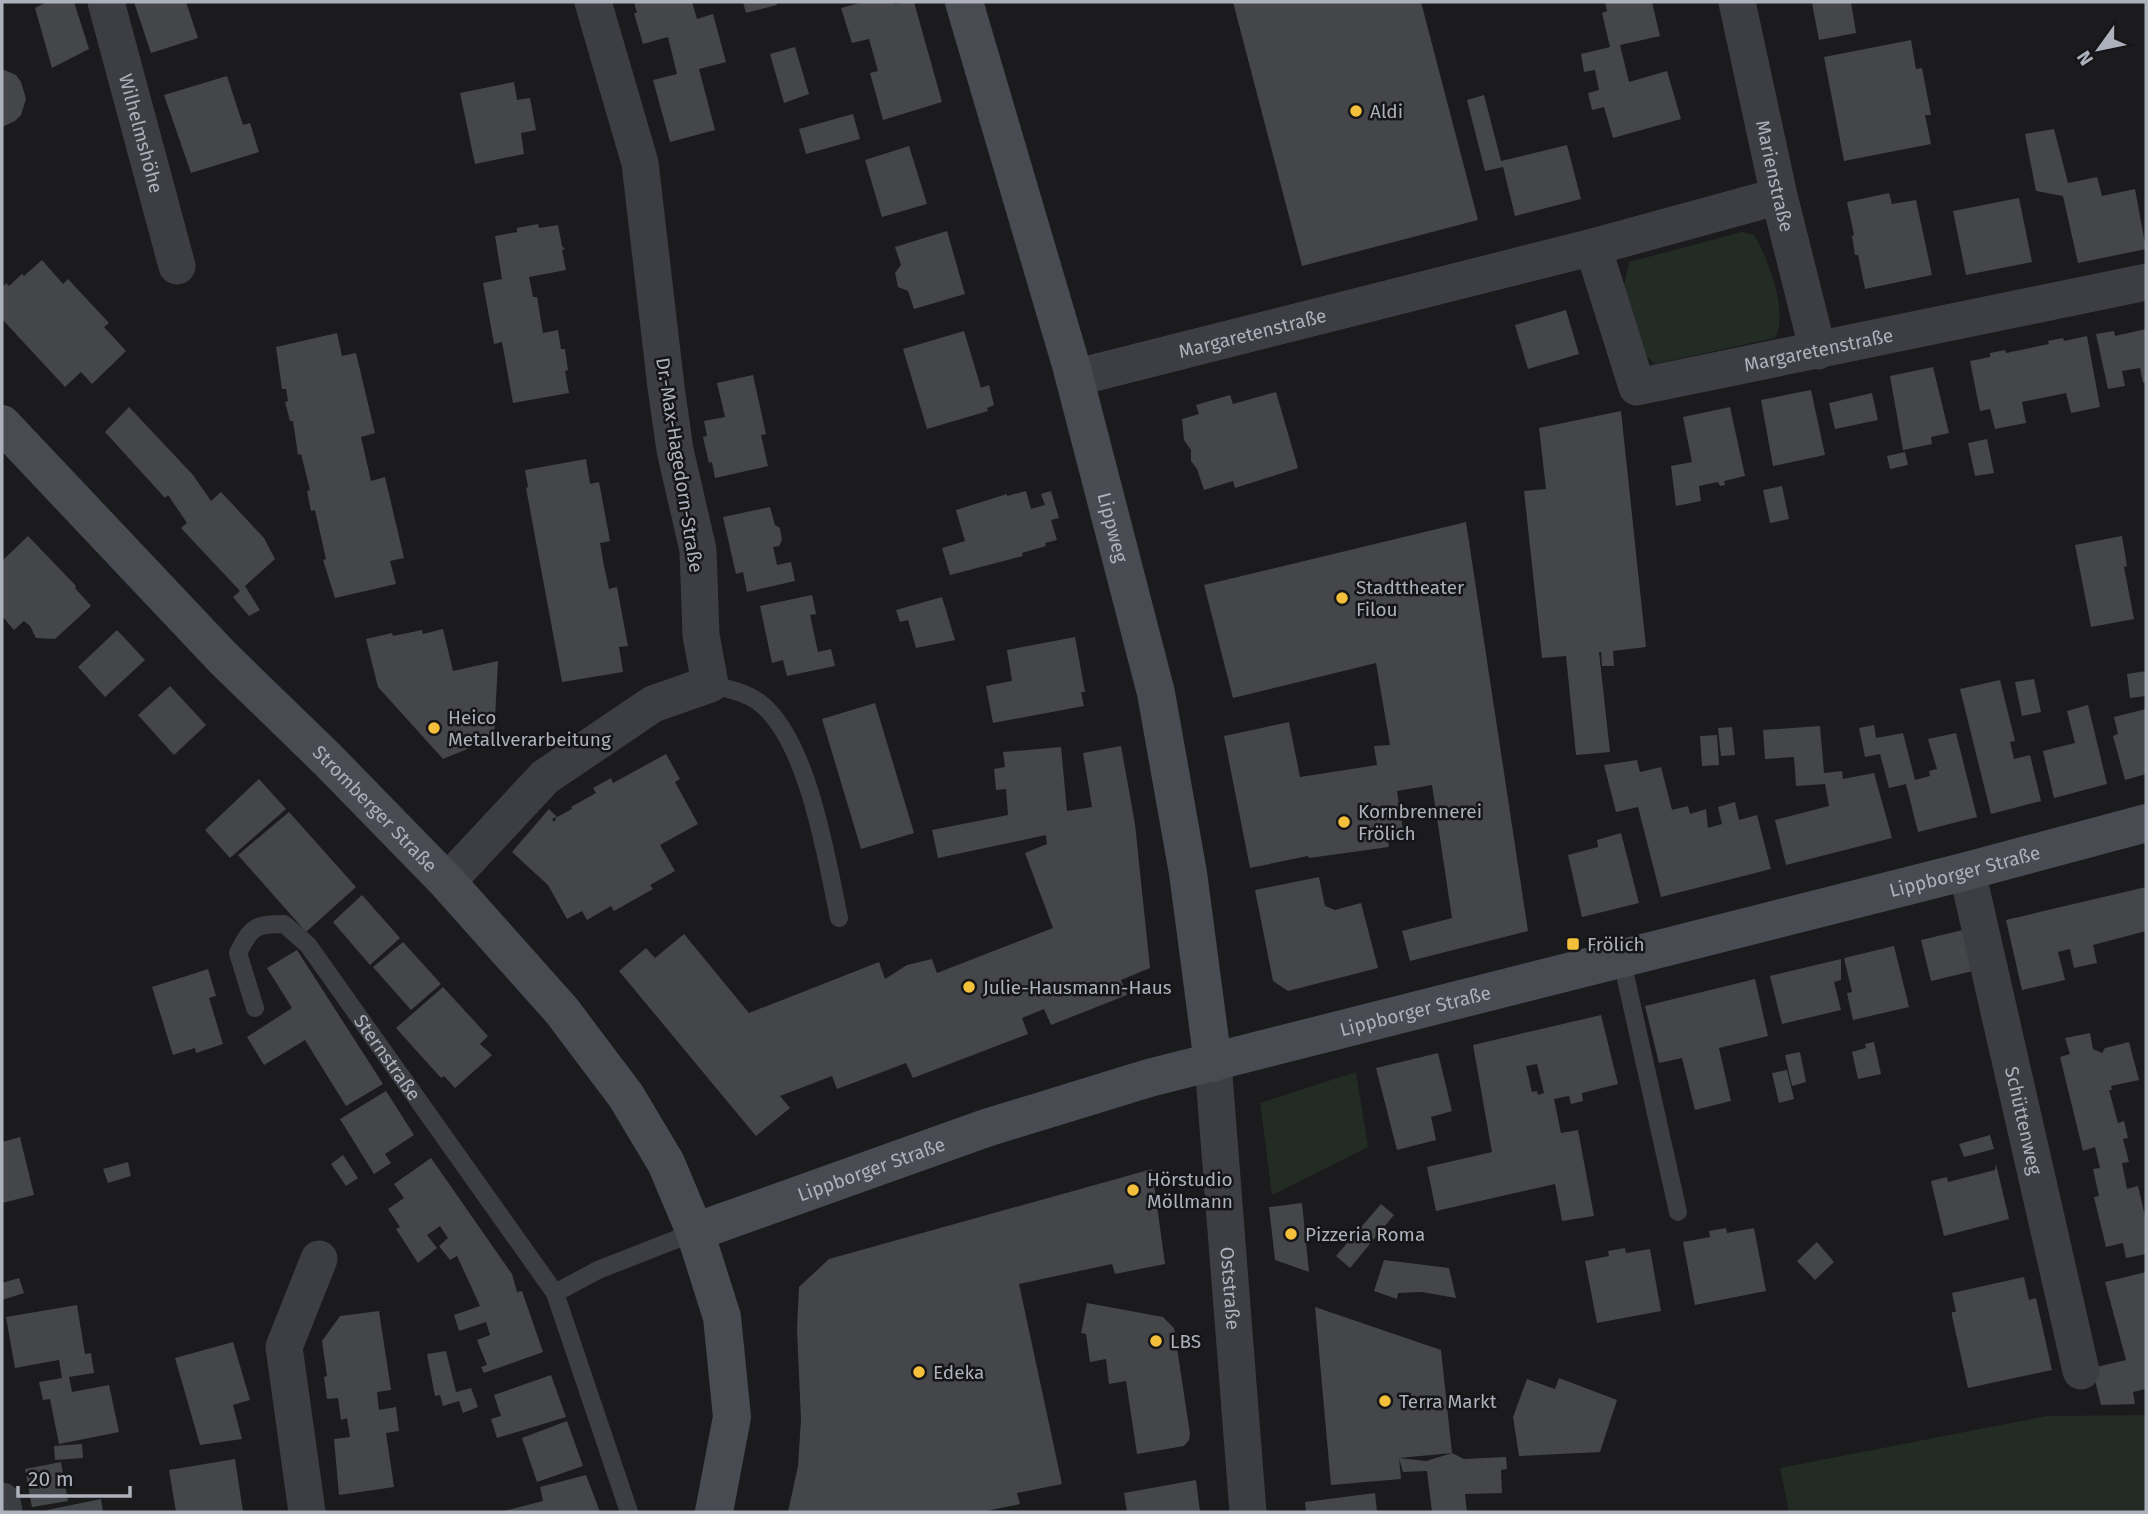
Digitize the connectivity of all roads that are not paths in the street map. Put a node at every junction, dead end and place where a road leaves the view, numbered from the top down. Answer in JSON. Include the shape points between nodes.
{"nodes":[{"id":1,"x":106,"y":2,"type":"edge"},
{"id":2,"x":593,"y":2,"type":"edge"},
{"id":3,"x":964,"y":2,"type":"edge"},
{"id":4,"x":1737,"y":2,"type":"edge"},
{"id":5,"x":1779,"y":196,"type":"junction"},
{"id":6,"x":1593,"y":247,"type":"junction"},
{"id":7,"x":177,"y":266,"type":"dead end"},
{"id":8,"x":2146,"y":282,"type":"edge"},
{"id":9,"x":1818,"y":351,"type":"junction"},
{"id":10,"x":1074,"y":378,"type":"junction"},
{"id":11,"x":2,"y":424,"type":"edge"},
{"id":12,"x":710,"y":684,"type":"junction"},
{"id":13,"x":2146,"y":823,"type":"edge"},
{"id":14,"x":1967,"y":871,"type":"junction"},
{"id":15,"x":447,"y":882,"type":"junction"},
{"id":16,"x":839,"y":918,"type":"dead end"},
{"id":17,"x":1621,"y":957,"type":"junction"},
{"id":18,"x":255,"y":1008,"type":"dead end"},
{"id":19,"x":1213,"y":1063,"type":"junction"},
{"id":20,"x":1678,"y":1212,"type":"dead end"},
{"id":21,"x":695,"y":1232,"type":"junction"},
{"id":22,"x":319,"y":1259,"type":"dead end"},
{"id":23,"x":555,"y":1293,"type":"junction"},
{"id":24,"x":2081,"y":1371,"type":"dead end"},
{"id":25,"x":2,"y":1501,"type":"edge"},
{"id":26,"x":4,"y":1512,"type":"edge"},
{"id":27,"x":307,"y":1512,"type":"edge"},
{"id":28,"x":629,"y":1512,"type":"edge"},
{"id":29,"x":714,"y":1512,"type":"edge"},
{"id":30,"x":1248,"y":1512,"type":"edge"}],
"edges":[{"from":1,"to":7,"type":"street","name":"Wilhelmshöhe"},
{"from":2,"to":12,"type":"street","name":"Dr.-Max-Hagedorn-Straße","via":[[640,163],[670,412],[698,550],[701,635]]},
{"from":3,"to":10,"type":"main road","name":"Lippweg"},
{"from":4,"to":5,"type":"street","name":"Marienstraße"},
{"from":5,"to":6,"type":"street","name":"Margaretenstraße"},
{"from":5,"to":9,"type":"street","name":"Marienstraße"},
{"from":6,"to":9,"type":"street","name":"Margaretenstraße","via":[[1637,387]]},
{"from":6,"to":10,"type":"street","name":"Margaretenstraße"},
{"from":8,"to":9,"type":"street","name":"Margaretenstraße"},
{"from":10,"to":19,"type":"main road","name":"Lippweg","via":[[1156,693],[1188,873]]},
{"from":11,"to":15,"type":"main road","name":"Stromberger Straße","via":[[223,659]]},
{"from":12,"to":15,"type":"street","via":[[653,704],[545,777]]},
{"from":12,"to":16,"type":"lane","via":[[760,703],[784,729],[822,832]]},
{"from":13,"to":14,"type":"main road","name":"Lippborger Straße"},
{"from":14,"to":17,"type":"main road","name":"Lippborger Straße"},
{"from":14,"to":24,"type":"street","name":"Schüttenweg"},
{"from":15,"to":21,"type":"main road","name":"Stromberger Straße","via":[[562,1010],[626,1096],[666,1163]]},
{"from":17,"to":19,"type":"main road","name":"Lippborger Straße"},
{"from":17,"to":20,"type":"lane"},
{"from":18,"to":23,"type":"lane","name":"Sternstraße","via":[[238,953],[248,932],[263,924],[284,924],[308,945]]},
{"from":19,"to":21,"type":"main road","name":"Lippborger Straße","via":[[986,1128]]},
{"from":19,"to":30,"type":"street","name":"Oststraße"},
{"from":21,"to":23,"type":"lane","via":[[597,1270]]},
{"from":21,"to":29,"type":"main road","via":[[722,1317],[732,1417]]},
{"from":22,"to":27,"type":"street","via":[[284,1347]]},
{"from":23,"to":28,"type":"lane","name":"Sternstraße"},
{"from":25,"to":26,"type":"street"}]}
